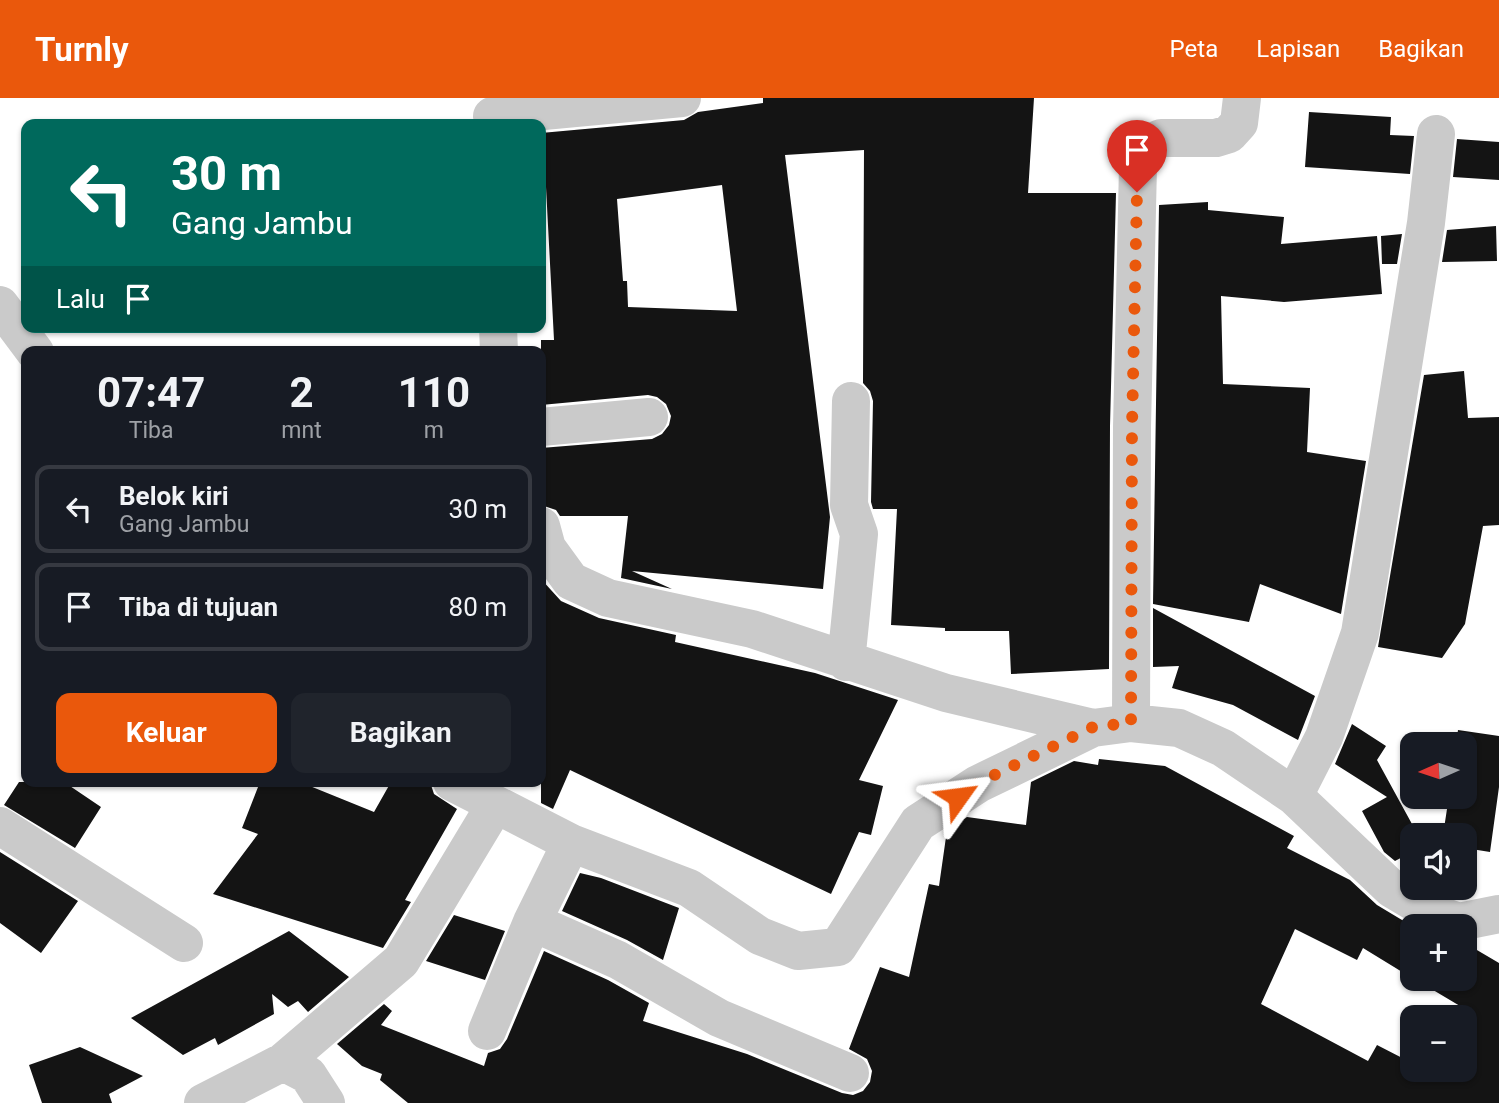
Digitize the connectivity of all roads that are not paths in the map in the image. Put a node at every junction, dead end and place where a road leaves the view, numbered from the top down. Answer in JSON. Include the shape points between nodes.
{"nodes":[{"id":1,"x":682,"y":98,"type":"edge"},
{"id":2,"x":1241,"y":98,"type":"edge"},
{"id":3,"x":492,"y":113,"type":"edge"},
{"id":4,"x":1436,"y":134,"type":"dead end"},
{"id":5,"x":0,"y":305,"type":"edge"},
{"id":6,"x":31,"y":346,"type":"edge"},
{"id":7,"x":851,"y":401,"type":"dead end"},
{"id":8,"x":649,"y":417,"type":"dead end"},
{"id":9,"x":546,"y":427,"type":"edge"},
{"id":10,"x":546,"y":544,"type":"edge"},
{"id":11,"x":846,"y":662,"type":"junction"},
{"id":12,"x":1131,"y":723,"type":"junction"},
{"id":13,"x":1093,"y":727,"type":"junction"},
{"id":14,"x":461,"y":787,"type":"edge"},
{"id":15,"x":1294,"y":796,"type":"junction"},
{"id":16,"x":495,"y":805,"type":"junction"},
{"id":17,"x":0,"y":826,"type":"edge"},
{"id":18,"x":572,"y":843,"type":"junction"},
{"id":19,"x":1499,"y":914,"type":"edge"},
{"id":20,"x":532,"y":922,"type":"junction"},
{"id":21,"x":184,"y":943,"type":"dead end"},
{"id":22,"x":487,"y":1031,"type":"dead end"},
{"id":23,"x":283,"y":1062,"type":"junction"},
{"id":24,"x":850,"y":1073,"type":"dead end"},
{"id":25,"x":203,"y":1103,"type":"edge"},
{"id":26,"x":327,"y":1103,"type":"edge"}],
"edges":[{"from":1,"to":3,"type":"street"},
{"from":2,"to":12,"type":"street","via":[[1239,123],[1229,134],[1161,138],[1144,146],[1138,166]]},
{"from":4,"to":15,"type":"street","via":[[1426,223],[1360,633],[1324,737]]},
{"from":5,"to":6,"type":"street"},
{"from":7,"to":11,"type":"street","via":[[849,505],[859,534]]},
{"from":8,"to":9,"type":"street"},
{"from":10,"to":11,"type":"street","via":[[571,581],[608,598],[752,629]]},
{"from":11,"to":13,"type":"street","via":[[946,693]]},
{"from":12,"to":13,"type":"street"},
{"from":12,"to":15,"type":"street","via":[[1179,728],[1223,748]]},
{"from":13,"to":18,"type":"street","via":[[978,783],[918,823],[838,947],[798,951],[760,936],[688,888]]},
{"from":14,"to":16,"type":"street"},
{"from":15,"to":19,"type":"street","via":[[1392,889],[1429,911],[1459,922]]},
{"from":16,"to":18,"type":"street"},
{"from":16,"to":23,"type":"street","via":[[401,961]]},
{"from":17,"to":21,"type":"street"},
{"from":18,"to":20,"type":"street"},
{"from":20,"to":22,"type":"street"},
{"from":20,"to":24,"type":"street","via":[[618,960],[719,1018]]},
{"from":23,"to":25,"type":"street"},
{"from":23,"to":26,"type":"street","via":[[308,1074]]}]}
